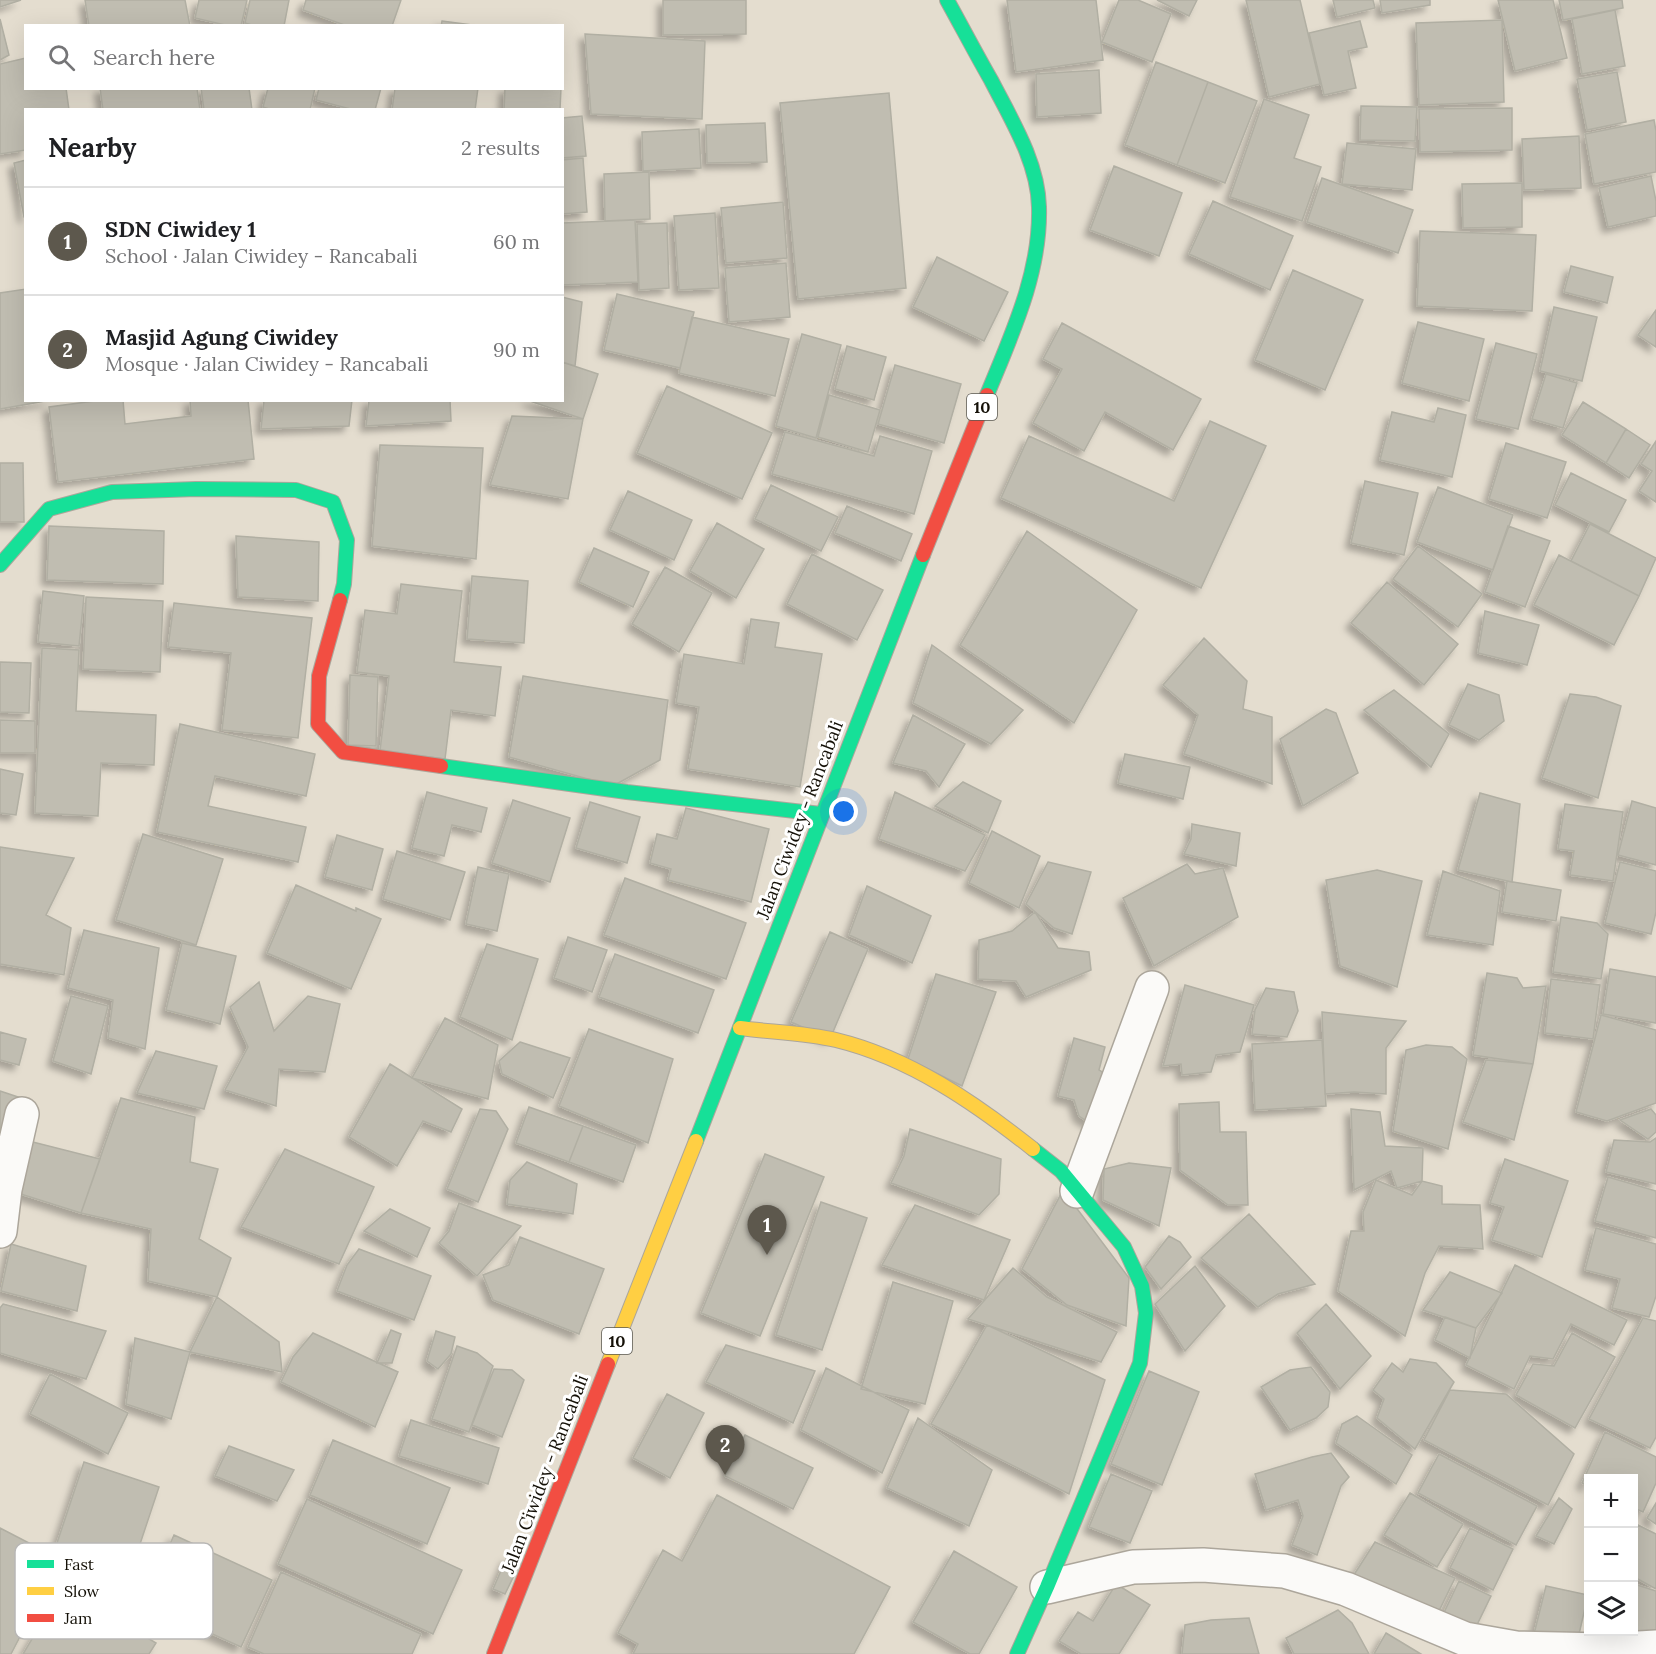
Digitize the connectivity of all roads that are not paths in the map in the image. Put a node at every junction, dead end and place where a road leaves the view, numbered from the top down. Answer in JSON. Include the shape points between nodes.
{"nodes":[{"id":1,"x":947,"y":0,"type":"edge"},
{"id":2,"x":0,"y":565,"type":"edge"},
{"id":3,"x":821,"y":814,"type":"junction"},
{"id":4,"x":1152,"y":988,"type":"dead end"},
{"id":5,"x":740,"y":1028,"type":"junction"},
{"id":6,"x":22,"y":1114,"type":"dead end"},
{"id":7,"x":1077,"y":1191,"type":"junction"},
{"id":8,"x":0,"y":1231,"type":"edge"},
{"id":9,"x":1047,"y":1587,"type":"junction"},
{"id":10,"x":1656,"y":1647,"type":"edge"},
{"id":11,"x":494,"y":1654,"type":"edge"},
{"id":12,"x":1017,"y":1654,"type":"edge"}],
"edges":[{"from":1,"to":3,"type":"main road","name":"Jalan Ciwidey - Rancabali","number":"10","via":[[1018,131],[1040,207],[1036,248],[1022,308]]},
{"from":2,"to":3,"type":"main road","via":[[49,509],[112,492],[296,490],[333,502],[347,540],[344,585],[319,676],[318,724],[343,752],[627,792]]},
{"from":3,"to":5,"type":"main road","name":"Jalan Ciwidey - Rancabali","number":"10"},
{"from":4,"to":7,"type":"street"},
{"from":5,"to":7,"type":"main road","via":[[836,1040],[918,1071],[990,1115],[1061,1171]]},
{"from":5,"to":11,"type":"main road","name":"Jalan Ciwidey - Rancabali","number":"10"},
{"from":6,"to":8,"type":"street"},
{"from":7,"to":9,"type":"main road","via":[[1124,1247],[1142,1286],[1146,1313],[1140,1363]]},
{"from":9,"to":10,"type":"street","via":[[1133,1567],[1203,1565],[1284,1571],[1346,1589],[1465,1639],[1516,1648]]},
{"from":9,"to":12,"type":"main road"}]}
